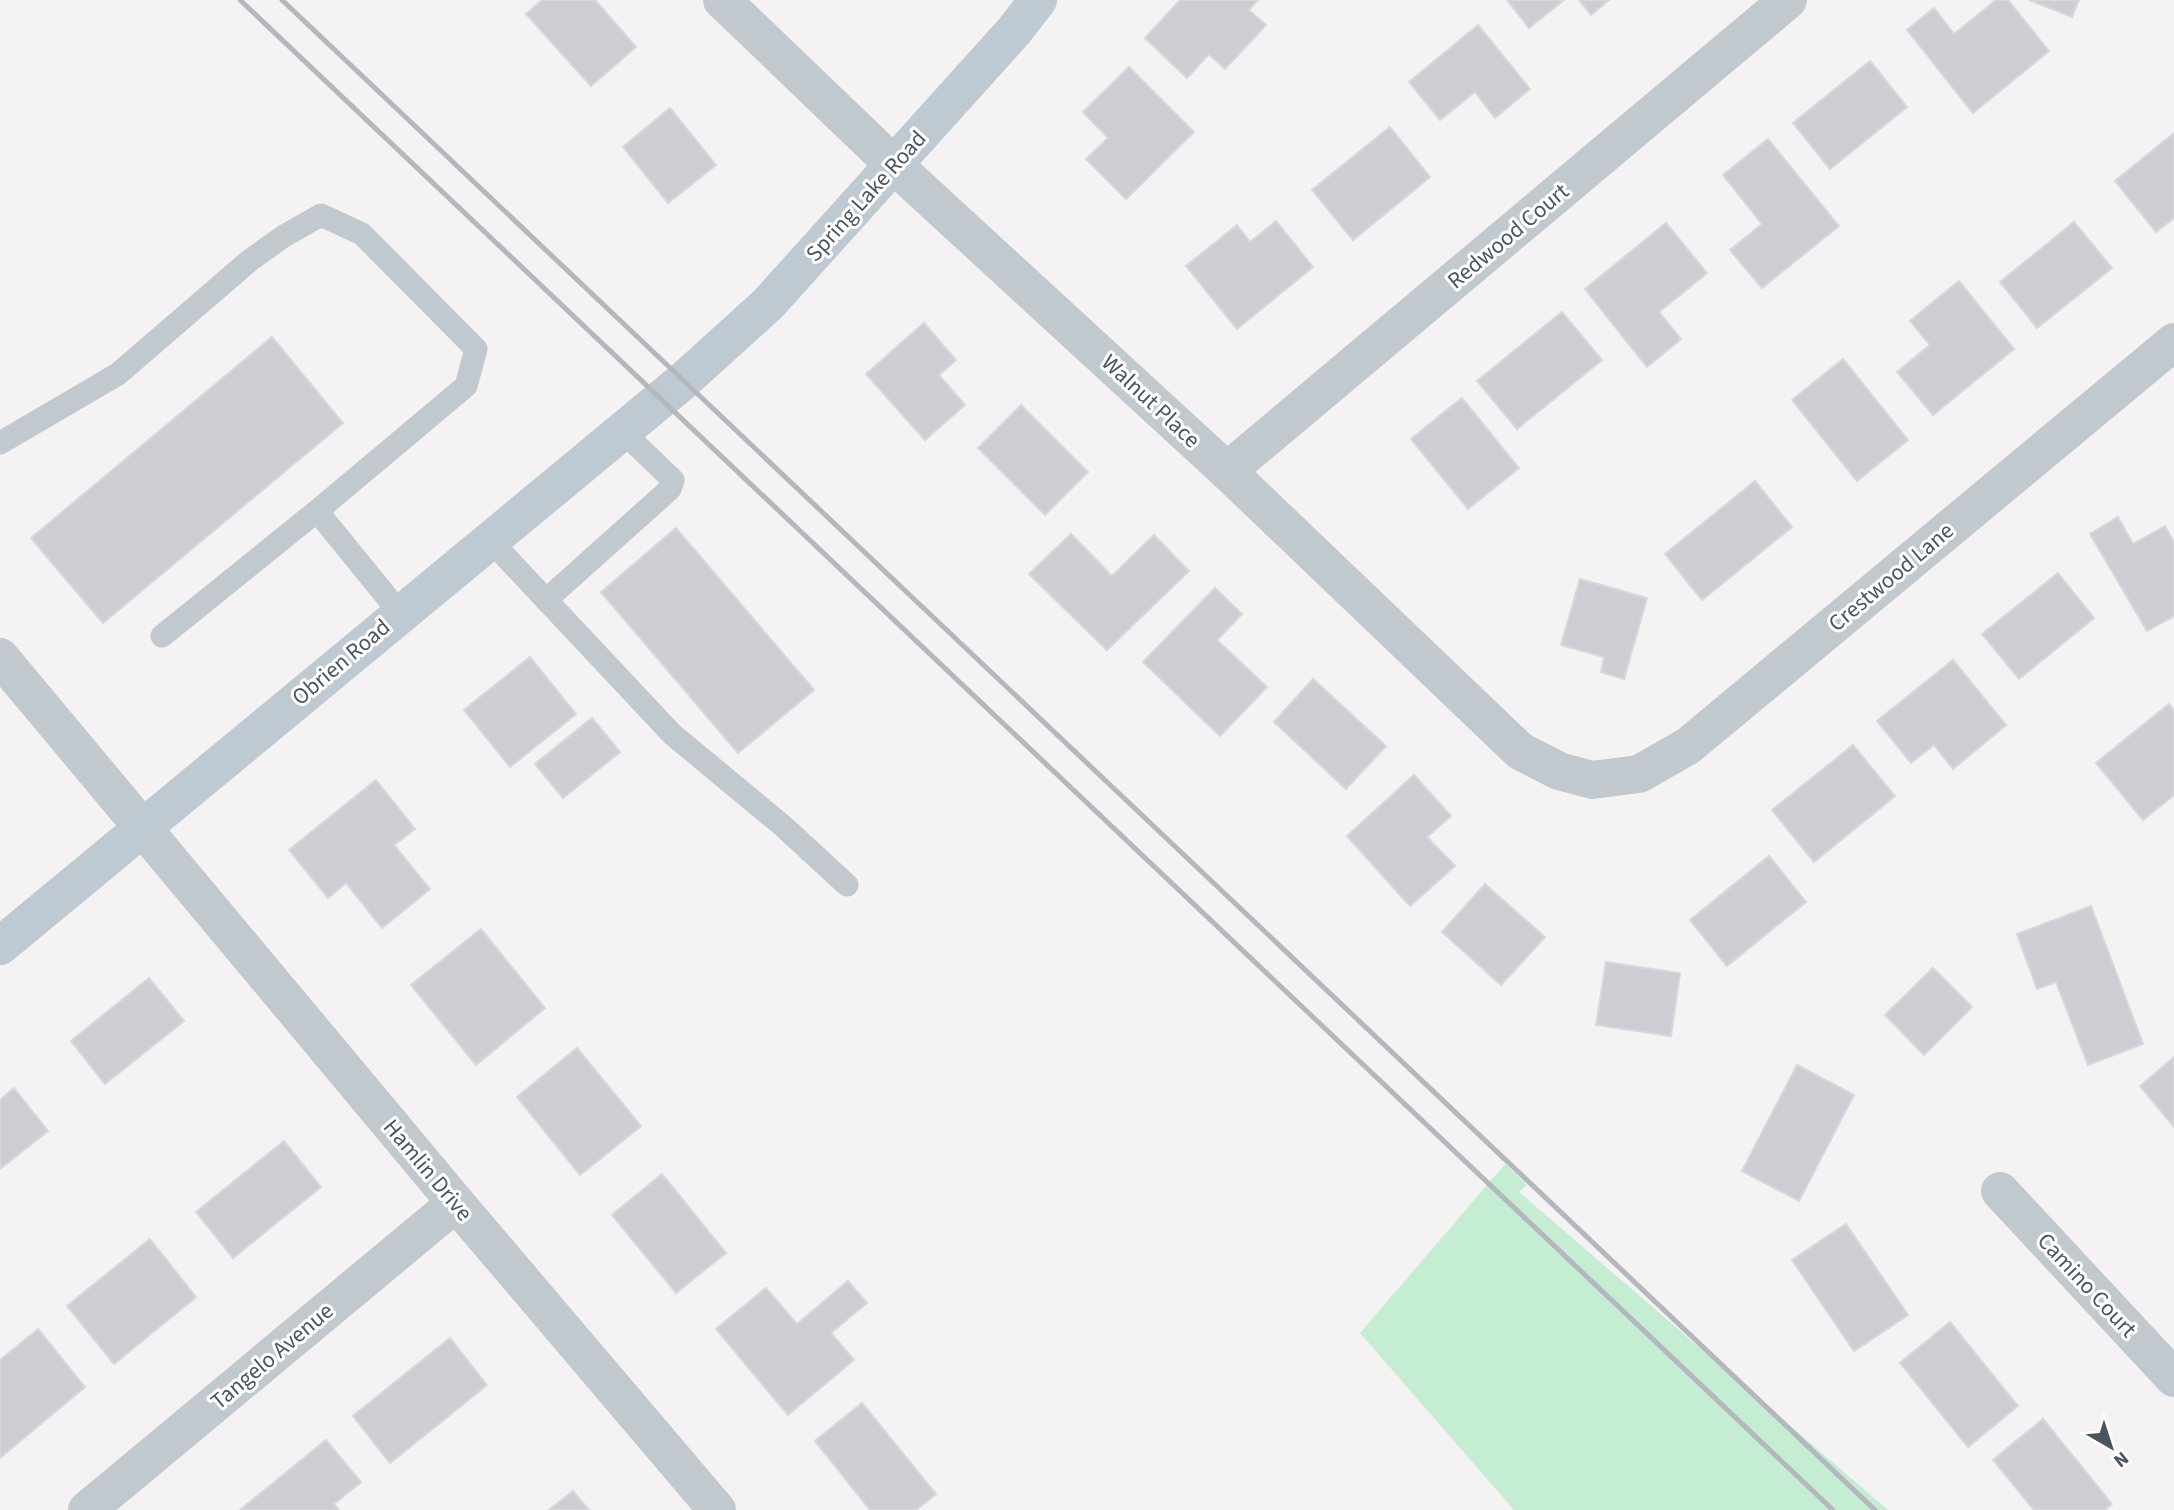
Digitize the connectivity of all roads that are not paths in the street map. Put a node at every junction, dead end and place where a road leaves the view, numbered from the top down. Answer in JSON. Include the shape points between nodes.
{"nodes":[{"id":1,"x":722,"y":0,"type":"edge"},
{"id":2,"x":1038,"y":0,"type":"edge"},
{"id":3,"x":1788,"y":0,"type":"edge"},
{"id":4,"x":894,"y":166,"type":"junction"},
{"id":5,"x":2174,"y":342,"type":"edge"},
{"id":6,"x":683,"y":381,"type":"joint"},
{"id":7,"x":621,"y":430,"type":"junction"},
{"id":8,"x":0,"y":443,"type":"edge"},
{"id":9,"x":1227,"y":471,"type":"junction"},
{"id":10,"x":317,"y":511,"type":"junction"},
{"id":11,"x":489,"y":539,"type":"junction"},
{"id":12,"x":546,"y":600,"type":"junction"},
{"id":13,"x":400,"y":613,"type":"junction"},
{"id":14,"x":162,"y":636,"type":"dead end"},
{"id":15,"x":0,"y":657,"type":"edge"},
{"id":16,"x":1592,"y":780,"type":"joint"},
{"id":17,"x":142,"y":828,"type":"junction"},
{"id":18,"x":848,"y":885,"type":"dead end"},
{"id":19,"x":0,"y":946,"type":"edge"},
{"id":20,"x":2000,"y":1191,"type":"dead end"},
{"id":21,"x":456,"y":1203,"type":"junction"},
{"id":22,"x":2174,"y":1378,"type":"edge"},
{"id":23,"x":87,"y":1510,"type":"edge"},
{"id":24,"x":716,"y":1510,"type":"edge"}],
"edges":[{"from":1,"to":4,"type":"street","name":"Walnut Place"},
{"from":2,"to":4,"type":"street","name":"Spring Lake Road"},
{"from":3,"to":9,"type":"street","name":"Redwood Court"},
{"from":4,"to":6,"type":"street","name":"Spring Lake Road","via":[[768,304]]},
{"from":4,"to":9,"type":"street","name":"Walnut Place"},
{"from":5,"to":16,"type":"street","name":"Crestwood Lane","via":[[1688,746],[1639,774]]},
{"from":6,"to":7,"type":"street","name":"Obrien Road"},
{"from":7,"to":11,"type":"street","name":"Obrien Road"},
{"from":7,"to":12,"type":"lane","via":[[673,480],[670,489]]},
{"from":8,"to":10,"type":"lane","via":[[118,374],[248,261],[321,215],[362,234],[476,349],[466,386]]},
{"from":9,"to":16,"type":"street","name":"Walnut Place","via":[[1520,751],[1559,771]]},
{"from":10,"to":13,"type":"lane"},
{"from":10,"to":14,"type":"lane"},
{"from":11,"to":12,"type":"lane"},
{"from":11,"to":13,"type":"street","name":"Obrien Road"},
{"from":12,"to":18,"type":"lane","via":[[672,734]]},
{"from":13,"to":17,"type":"street","name":"Obrien Road"},
{"from":15,"to":17,"type":"street","name":"Hamlin Drive"},
{"from":17,"to":19,"type":"street","name":"Obrien Road"},
{"from":17,"to":21,"type":"street","name":"Hamlin Drive"},
{"from":20,"to":22,"type":"street","name":"Camino Court"},
{"from":21,"to":23,"type":"street","name":"Tangelo Avenue"},
{"from":21,"to":24,"type":"street","name":"Hamlin Drive"}]}
